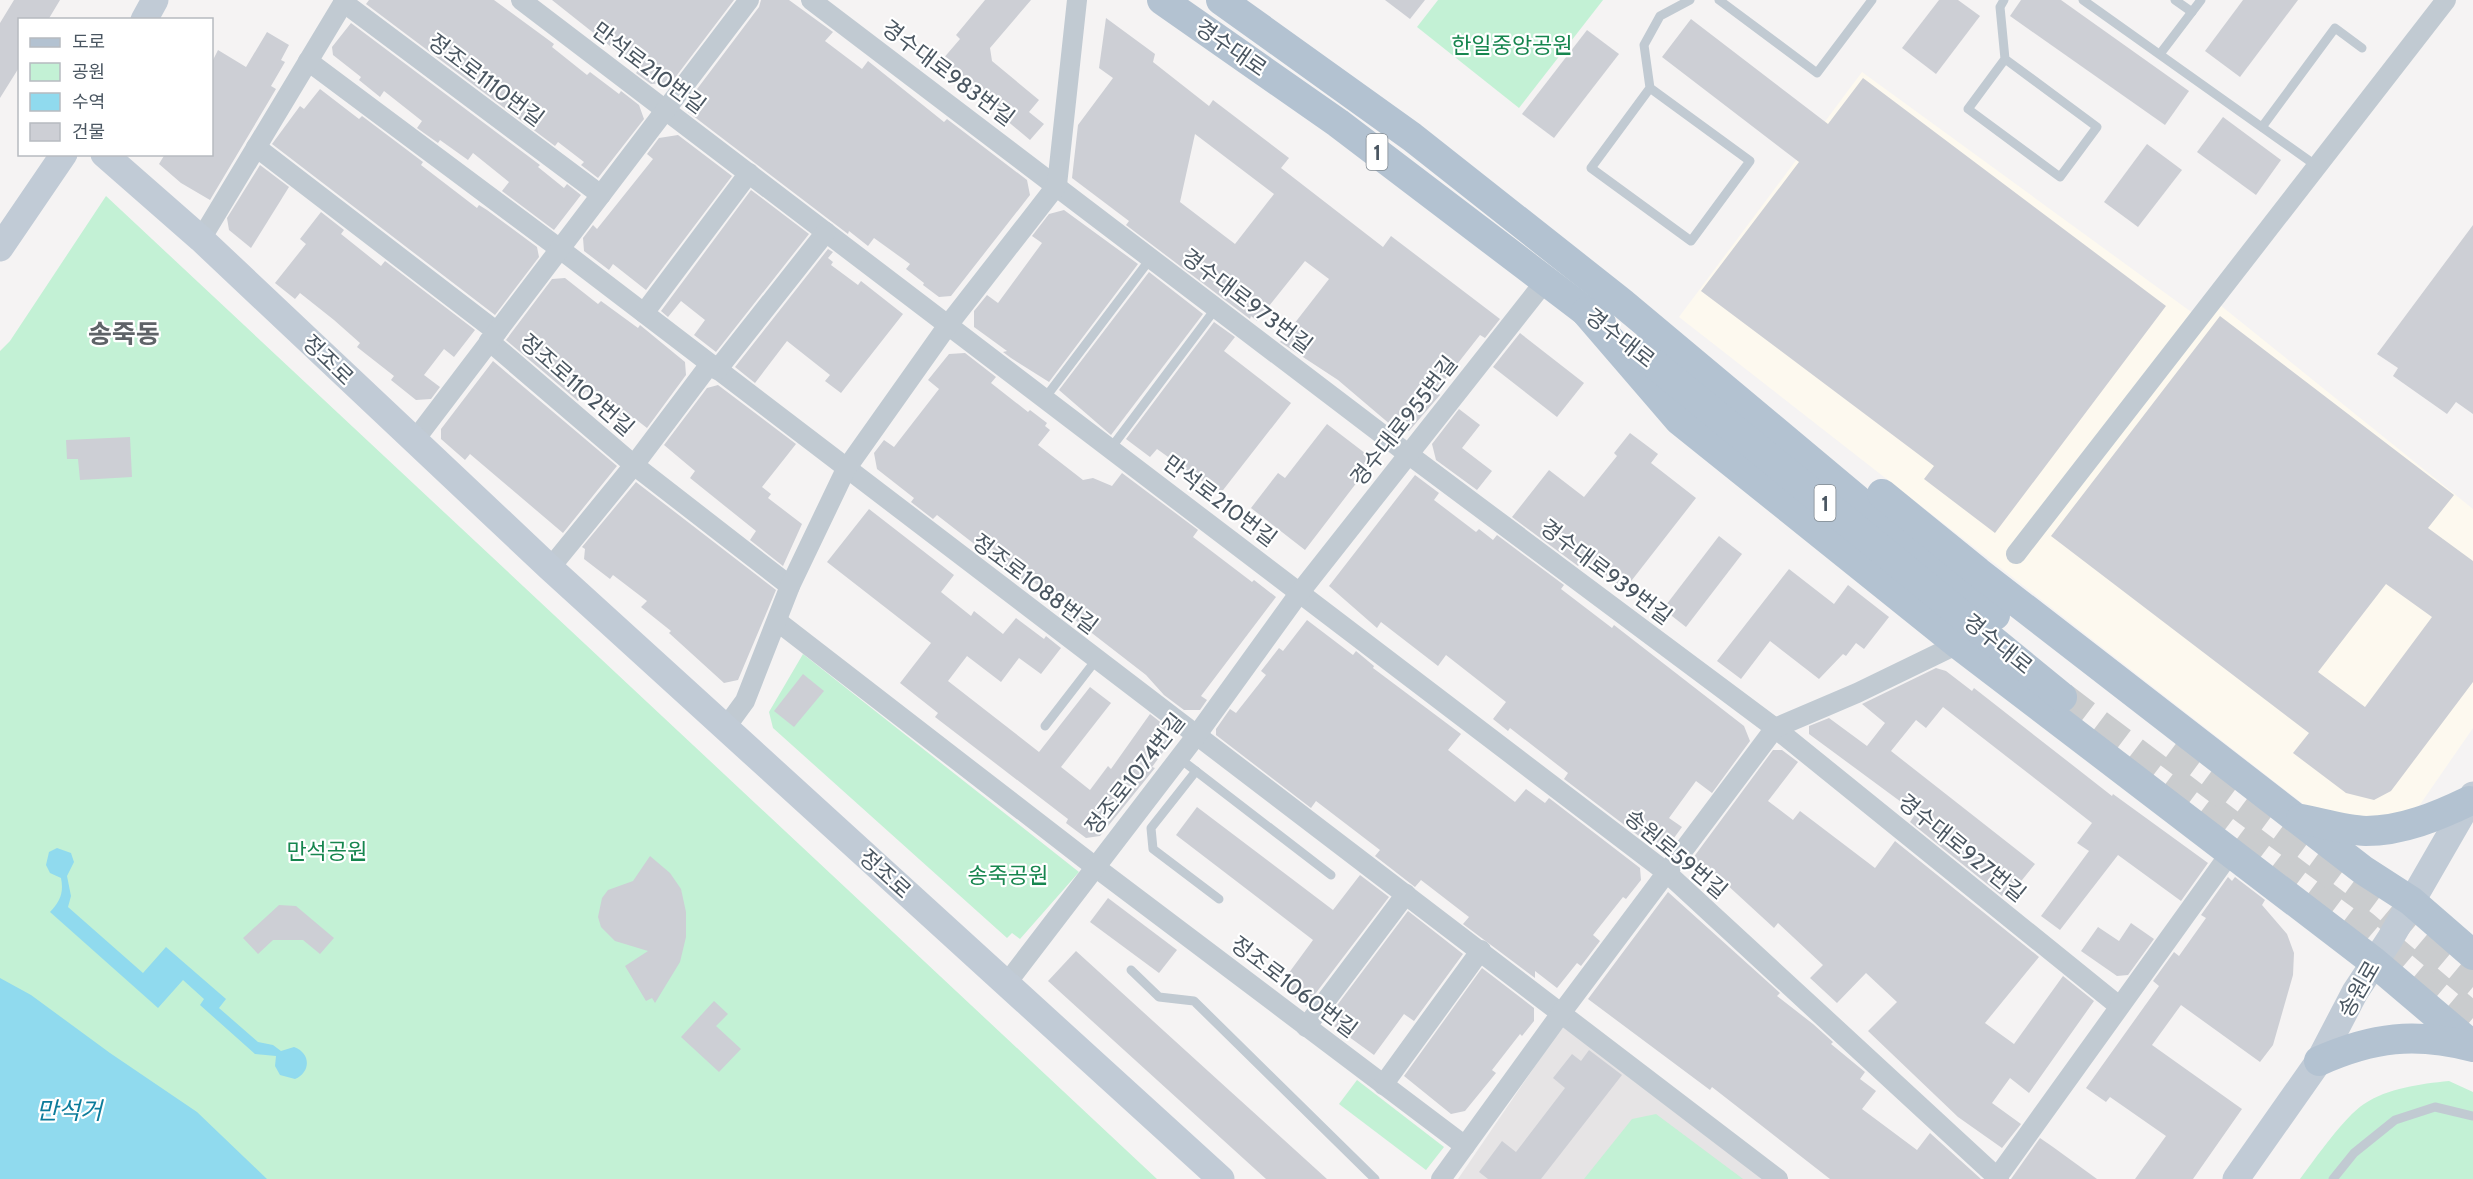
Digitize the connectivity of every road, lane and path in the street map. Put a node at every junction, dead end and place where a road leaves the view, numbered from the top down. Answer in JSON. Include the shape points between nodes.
{"nodes":[{"id":1,"x":155,"y":0,"type":"edge"},
{"id":2,"x":521,"y":0,"type":"edge"},
{"id":3,"x":749,"y":0,"type":"edge"},
{"id":4,"x":811,"y":0,"type":"edge"},
{"id":5,"x":1077,"y":0,"type":"edge"},
{"id":6,"x":1162,"y":0,"type":"edge"},
{"id":7,"x":1221,"y":0,"type":"edge"},
{"id":8,"x":1690,"y":0,"type":"edge"},
{"id":9,"x":1709,"y":0,"type":"edge"},
{"id":10,"x":1719,"y":0,"type":"edge"},
{"id":11,"x":1872,"y":0,"type":"edge"},
{"id":12,"x":2004,"y":0,"type":"edge"},
{"id":13,"x":2083,"y":0,"type":"edge"},
{"id":14,"x":2175,"y":0,"type":"edge"},
{"id":15,"x":2201,"y":0,"type":"edge"},
{"id":16,"x":2446,"y":0,"type":"edge"},
{"id":17,"x":344,"y":1,"type":"edge"},
{"id":18,"x":2192,"y":12,"type":"junction"},
{"id":19,"x":145,"y":18,"type":"edge"},
{"id":20,"x":1207,"y":31,"type":"junction"},
{"id":21,"x":2362,"y":48,"type":"dead end"},
{"id":22,"x":1289,"y":50,"type":"junction"},
{"id":23,"x":2160,"y":54,"type":"junction"},
{"id":24,"x":2005,"y":59,"type":"junction"},
{"id":25,"x":308,"y":61,"type":"junction"},
{"id":26,"x":1650,"y":88,"type":"junction"},
{"id":27,"x":665,"y":110,"type":"junction"},
{"id":28,"x":2262,"y":127,"type":"junction"},
{"id":29,"x":256,"y":147,"type":"junction"},
{"id":30,"x":63,"y":156,"type":"edge"},
{"id":31,"x":106,"y":156,"type":"edge"},
{"id":32,"x":2318,"y":166,"type":"junction"},
{"id":33,"x":749,"y":173,"type":"junction"},
{"id":34,"x":1056,"y":185,"type":"junction"},
{"id":35,"x":601,"y":195,"type":"junction"},
{"id":36,"x":826,"y":232,"type":"junction"},
{"id":37,"x":201,"y":238,"type":"junction"},
{"id":38,"x":0,"y":248,"type":"edge"},
{"id":39,"x":560,"y":249,"type":"junction"},
{"id":40,"x":1151,"y":258,"type":"junction"},
{"id":41,"x":1546,"y":280,"type":"junction"},
{"id":42,"x":1621,"y":302,"type":"junction"},
{"id":43,"x":1216,"y":308,"type":"junction"},
{"id":44,"x":1586,"y":312,"type":"junction"},
{"id":45,"x":644,"y":313,"type":"junction"},
{"id":46,"x":948,"y":325,"type":"junction"},
{"id":47,"x":493,"y":336,"type":"junction"},
{"id":48,"x":714,"y":367,"type":"junction"},
{"id":49,"x":1045,"y":398,"type":"junction"},
{"id":50,"x":414,"y":441,"type":"junction"},
{"id":51,"x":1111,"y":448,"type":"junction"},
{"id":52,"x":1408,"y":454,"type":"junction"},
{"id":53,"x":634,"y":465,"type":"junction"},
{"id":54,"x":846,"y":469,"type":"junction"},
{"id":55,"x":2016,"y":554,"type":"dead end"},
{"id":56,"x":550,"y":568,"type":"junction"},
{"id":57,"x":790,"y":586,"type":"junction"},
{"id":58,"x":1300,"y":592,"type":"junction"},
{"id":59,"x":777,"y":621,"type":"junction"},
{"id":60,"x":1958,"y":644,"type":"junction"},
{"id":61,"x":1096,"y":660,"type":"junction"},
{"id":62,"x":1045,"y":726,"type":"dead end"},
{"id":63,"x":726,"y":727,"type":"junction"},
{"id":64,"x":1775,"y":728,"type":"junction"},
{"id":65,"x":1196,"y":736,"type":"junction"},
{"id":66,"x":1179,"y":758,"type":"junction"},
{"id":67,"x":1196,"y":771,"type":"junction"},
{"id":68,"x":2471,"y":798,"type":"edge"},
{"id":69,"x":2296,"y":818,"type":"junction"},
{"id":70,"x":2231,"y":852,"type":"junction"},
{"id":71,"x":1095,"y":866,"type":"junction"},
{"id":72,"x":1666,"y":872,"type":"junction"},
{"id":73,"x":1331,"y":875,"type":"dead end"},
{"id":74,"x":1406,"y":894,"type":"junction"},
{"id":75,"x":1219,"y":899,"type":"dead end"},
{"id":76,"x":2411,"y":901,"type":"junction"},
{"id":77,"x":1481,"y":950,"type":"junction"},
{"id":78,"x":2473,"y":955,"type":"edge"},
{"id":79,"x":2374,"y":962,"type":"junction"},
{"id":80,"x":1131,"y":970,"type":"dead end"},
{"id":81,"x":1006,"y":984,"type":"junction"},
{"id":82,"x":2119,"y":1006,"type":"junction"},
{"id":83,"x":1562,"y":1012,"type":"junction"},
{"id":84,"x":1306,"y":1027,"type":"junction"},
{"id":85,"x":2473,"y":1046,"type":"edge"},
{"id":86,"x":2319,"y":1061,"type":"junction"},
{"id":87,"x":1383,"y":1084,"type":"junction"},
{"id":88,"x":2473,"y":1116,"type":"edge"},
{"id":89,"x":1466,"y":1146,"type":"junction"},
{"id":90,"x":1221,"y":1179,"type":"edge"},
{"id":91,"x":1375,"y":1179,"type":"edge"},
{"id":92,"x":1441,"y":1179,"type":"edge"},
{"id":93,"x":1778,"y":1179,"type":"edge"},
{"id":94,"x":1997,"y":1179,"type":"edge"},
{"id":95,"x":2236,"y":1179,"type":"edge"},
{"id":96,"x":2333,"y":1179,"type":"edge"}],
"edges":[{"from":1,"to":19,"type":"street"},
{"from":2,"to":27,"type":"street","name":"만석로210번길"},
{"from":3,"to":27,"type":"street"},
{"from":4,"to":34,"type":"street","name":"경수대로983번길"},
{"from":5,"to":34,"type":"street"},
{"from":6,"to":20,"type":"main road","name":"경수대로","number":"1"},
{"from":7,"to":22,"type":"main road","name":"경수대로","number":"1"},
{"from":8,"to":26,"type":"lane","via":[[1660,16],[1644,45]]},
{"from":9,"to":10,"type":"lane"},
{"from":10,"to":11,"type":"lane","via":[[1817,74]]},
{"from":12,"to":24,"type":"lane","via":[[2000,6]]},
{"from":13,"to":23,"type":"lane"},
{"from":14,"to":18,"type":"lane"},
{"from":15,"to":18,"type":"lane"},
{"from":16,"to":32,"type":"street"},
{"from":17,"to":25,"type":"street","name":"정조로1110번길"},
{"from":17,"to":35,"type":"street","name":"정조로1110번길"},
{"from":18,"to":23,"type":"lane"},
{"from":20,"to":22,"type":"main road","via":[[1212,23],[1218,23],[1251,48]]},
{"from":20,"to":41,"type":"main road","name":"경수대로","number":"1","via":[[1338,123]]},
{"from":21,"to":28,"type":"lane","via":[[2335,28]]},
{"from":22,"to":42,"type":"main road","name":"경수대로","number":"1","via":[[1413,137]]},
{"from":23,"to":28,"type":"lane"},
{"from":24,"to":24,"type":"lane","via":[[1968,109],[2060,177],[2097,127]]},
{"from":25,"to":29,"type":"street","name":"정조로1110번길"},
{"from":25,"to":39,"type":"street"},
{"from":26,"to":26,"type":"lane","via":[[1750,160],[1691,241],[1591,168]]},
{"from":27,"to":33,"type":"street","name":"만석로210번길"},
{"from":27,"to":35,"type":"street","name":"정조로1102번길"},
{"from":28,"to":32,"type":"lane"},
{"from":29,"to":37,"type":"street","name":"정조로1110번길"},
{"from":29,"to":47,"type":"street"},
{"from":30,"to":38,"type":"street"},
{"from":31,"to":37,"type":"street","name":"정조로"},
{"from":32,"to":55,"type":"street"},
{"from":33,"to":36,"type":"street","name":"만석로210번길"},
{"from":33,"to":45,"type":"street"},
{"from":34,"to":40,"type":"street","name":"경수대로973번길"},
{"from":34,"to":46,"type":"street"},
{"from":35,"to":39,"type":"street","name":"정조로1102번길"},
{"from":36,"to":46,"type":"street","name":"만석로210번길"},
{"from":36,"to":48,"type":"street"},
{"from":37,"to":50,"type":"street","name":"정조로"},
{"from":39,"to":45,"type":"street"},
{"from":39,"to":47,"type":"street","name":"정조로1102번길"},
{"from":40,"to":43,"type":"street","name":"경수대로973번길"},
{"from":40,"to":49,"type":"lane"},
{"from":41,"to":44,"type":"main road","name":"경수대로","number":"1"},
{"from":41,"to":52,"type":"street","name":"경수대로955번길"},
{"from":42,"to":44,"type":"main road","name":"경수대로","number":"1","via":[[2067,689]]},
{"from":42,"to":69,"type":"main road","via":[[1650,309],[1978,572]]},
{"from":43,"to":51,"type":"lane"},
{"from":43,"to":52,"type":"street","name":"경수대로973번길"},
{"from":44,"to":60,"type":"main road","via":[[1679,420]]},
{"from":45,"to":48,"type":"street"},
{"from":46,"to":49,"type":"street","name":"만석로210번길"},
{"from":46,"to":54,"type":"street"},
{"from":47,"to":50,"type":"street","name":"정조로1102번길"},
{"from":47,"to":53,"type":"street","name":"정조로1102번길"},
{"from":48,"to":53,"type":"street"},
{"from":48,"to":54,"type":"street","name":"정조로1088번길"},
{"from":49,"to":51,"type":"street","name":"만석로210번길"},
{"from":50,"to":56,"type":"street","name":"정조로"},
{"from":51,"to":58,"type":"street","name":"만석로210번길"},
{"from":52,"to":58,"type":"street","name":"경수대로955번길"},
{"from":52,"to":64,"type":"street","name":"경수대로939번길"},
{"from":53,"to":56,"type":"street"},
{"from":53,"to":57,"type":"street"},
{"from":54,"to":57,"type":"street"},
{"from":54,"to":61,"type":"street","name":"정조로1088번길"},
{"from":56,"to":63,"type":"street","name":"정조로"},
{"from":57,"to":59,"type":"street"},
{"from":58,"to":65,"type":"street","name":"정조로1074번길"},
{"from":58,"to":72,"type":"street","name":"송원로59번길"},
{"from":59,"to":63,"type":"street","via":[[745,700]]},
{"from":59,"to":71,"type":"street"},
{"from":60,"to":64,"type":"street"},
{"from":60,"to":70,"type":"main road"},
{"from":61,"to":62,"type":"lane"},
{"from":61,"to":65,"type":"street","name":"정조로1088번길"},
{"from":63,"to":81,"type":"street","name":"정조로"},
{"from":64,"to":72,"type":"street"},
{"from":64,"to":82,"type":"street","name":"경수대로927번길"},
{"from":65,"to":66,"type":"street","name":"정조로1074번길"},
{"from":65,"to":74,"type":"street"},
{"from":66,"to":67,"type":"lane"},
{"from":66,"to":71,"type":"street","name":"정조로1074번길"},
{"from":67,"to":73,"type":"lane"},
{"from":67,"to":75,"type":"lane","via":[[1151,828],[1153,849]]},
{"from":68,"to":69,"type":"main road","via":[[2444,813],[2406,825],[2366,831]]},
{"from":68,"to":76,"type":"street","name":"송원로"},
{"from":69,"to":76,"type":"main road"},
{"from":70,"to":79,"type":"main road"},
{"from":70,"to":82,"type":"street"},
{"from":71,"to":81,"type":"street","name":"정조로1074번길"},
{"from":71,"to":84,"type":"street","name":"정조로1060번길"},
{"from":72,"to":83,"type":"street"},
{"from":72,"to":94,"type":"street","name":"송원로59번길"},
{"from":74,"to":77,"type":"street"},
{"from":74,"to":84,"type":"street"},
{"from":76,"to":78,"type":"main road"},
{"from":76,"to":79,"type":"street","name":"송원로"},
{"from":77,"to":83,"type":"street"},
{"from":77,"to":87,"type":"street"},
{"from":79,"to":85,"type":"main road"},
{"from":79,"to":86,"type":"street","name":"송원로"},
{"from":80,"to":91,"type":"lane","via":[[1159,997],[1194,1002]]},
{"from":81,"to":90,"type":"street","name":"정조로"},
{"from":82,"to":94,"type":"street"},
{"from":83,"to":89,"type":"street"},
{"from":83,"to":93,"type":"street"},
{"from":84,"to":87,"type":"street","name":"정조로1060번길"},
{"from":85,"to":86,"type":"main road","via":[[2435,1039],[2392,1039],[2346,1049]]},
{"from":86,"to":95,"type":"street","name":"송원로"},
{"from":87,"to":89,"type":"street","name":"정조로1060번길"},
{"from":88,"to":96,"type":"lane","via":[[2435,1107],[2395,1120],[2354,1154]]},
{"from":89,"to":92,"type":"street"}]}
